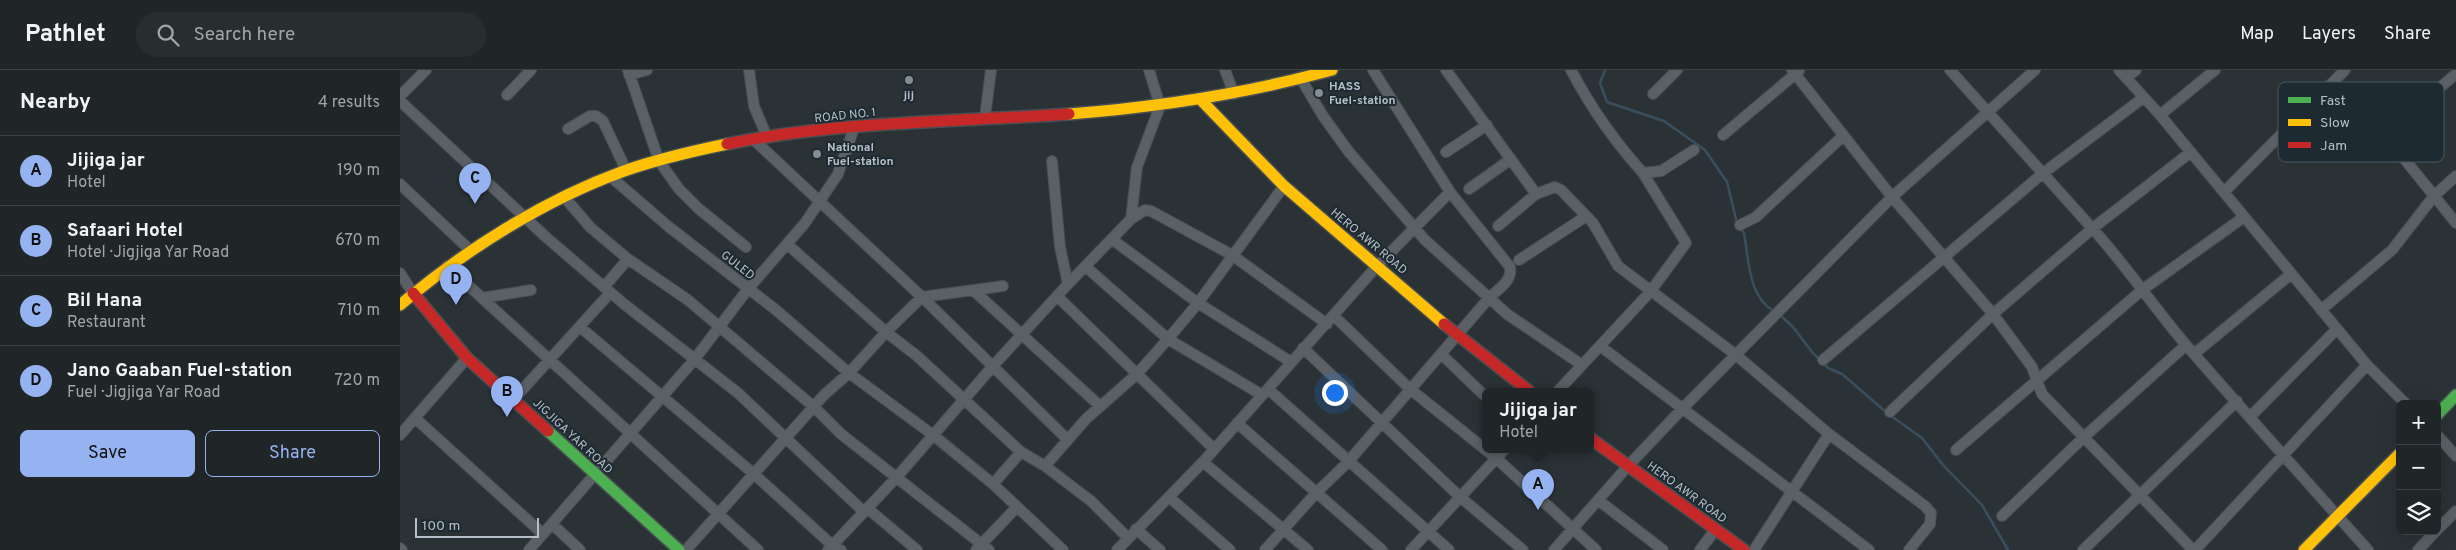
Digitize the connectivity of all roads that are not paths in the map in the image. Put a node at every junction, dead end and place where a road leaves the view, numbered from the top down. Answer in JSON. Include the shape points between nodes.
{"nodes":[{"id":1,"x":426,"y":70,"type":"edge"},
{"id":2,"x":531,"y":70,"type":"edge"},
{"id":3,"x":647,"y":70,"type":"edge"},
{"id":4,"x":749,"y":70,"type":"edge"},
{"id":5,"x":992,"y":70,"type":"edge"},
{"id":6,"x":1149,"y":70,"type":"edge"},
{"id":7,"x":1225,"y":70,"type":"edge"},
{"id":8,"x":1332,"y":70,"type":"edge"},
{"id":9,"x":1372,"y":70,"type":"edge"},
{"id":10,"x":1446,"y":70,"type":"edge"},
{"id":11,"x":1571,"y":70,"type":"edge"},
{"id":12,"x":1677,"y":70,"type":"edge"},
{"id":13,"x":1950,"y":70,"type":"edge"},
{"id":14,"x":2035,"y":70,"type":"edge"},
{"id":15,"x":2119,"y":70,"type":"edge"},
{"id":16,"x":2136,"y":70,"type":"edge"},
{"id":17,"x":2215,"y":70,"type":"edge"},
{"id":18,"x":2345,"y":70,"type":"edge"},
{"id":19,"x":1795,"y":71,"type":"edge"},
{"id":20,"x":628,"y":73,"type":"edge"},
{"id":21,"x":2456,"y":74,"type":"edge"},
{"id":22,"x":2126,"y":78,"type":"junction"},
{"id":23,"x":1301,"y":79,"type":"junction"},
{"id":24,"x":2333,"y":82,"type":"edge"},
{"id":25,"x":2444,"y":84,"type":"edge"},
{"id":26,"x":1234,"y":94,"type":"junction"},
{"id":27,"x":1653,"y":94,"type":"dead end"},
{"id":28,"x":507,"y":95,"type":"dead end"},
{"id":29,"x":400,"y":96,"type":"edge"},
{"id":30,"x":2143,"y":98,"type":"junction"},
{"id":31,"x":1201,"y":100,"type":"junction"},
{"id":32,"x":400,"y":102,"type":"edge"},
{"id":33,"x":1160,"y":106,"type":"junction"},
{"id":34,"x":1988,"y":113,"type":"junction"},
{"id":35,"x":2160,"y":115,"type":"junction"},
{"id":36,"x":985,"y":117,"type":"junction"},
{"id":37,"x":1487,"y":125,"type":"junction"},
{"id":38,"x":854,"y":128,"type":"junction"},
{"id":39,"x":568,"y":130,"type":"dead end"},
{"id":40,"x":1723,"y":134,"type":"dead end"},
{"id":41,"x":1843,"y":136,"type":"junction"},
{"id":42,"x":767,"y":137,"type":"junction"},
{"id":43,"x":2278,"y":138,"type":"edge"},
{"id":44,"x":753,"y":139,"type":"junction"},
{"id":45,"x":1694,"y":150,"type":"dead end"},
{"id":46,"x":1446,"y":152,"type":"dead end"},
{"id":47,"x":2191,"y":152,"type":"junction"},
{"id":48,"x":1511,"y":159,"type":"junction"},
{"id":49,"x":659,"y":160,"type":"junction"},
{"id":50,"x":1052,"y":161,"type":"dead end"},
{"id":51,"x":2407,"y":162,"type":"edge"},
{"id":52,"x":626,"y":170,"type":"junction"},
{"id":53,"x":1643,"y":173,"type":"junction"},
{"id":54,"x":2042,"y":174,"type":"junction"},
{"id":55,"x":2456,"y":176,"type":"edge"},
{"id":56,"x":611,"y":177,"type":"junction"},
{"id":57,"x":400,"y":184,"type":"edge"},
{"id":58,"x":1284,"y":186,"type":"junction"},
{"id":59,"x":1469,"y":188,"type":"dead end"},
{"id":60,"x":1450,"y":192,"type":"junction"},
{"id":61,"x":2224,"y":192,"type":"junction"},
{"id":62,"x":1536,"y":194,"type":"junction"},
{"id":63,"x":2434,"y":196,"type":"junction"},
{"id":64,"x":1892,"y":197,"type":"junction"},
{"id":65,"x":565,"y":198,"type":"junction"},
{"id":66,"x":820,"y":203,"type":"junction"},
{"id":67,"x":1585,"y":217,"type":"junction"},
{"id":68,"x":2244,"y":217,"type":"junction"},
{"id":69,"x":525,"y":218,"type":"junction"},
{"id":70,"x":1131,"y":219,"type":"junction"},
{"id":71,"x":2456,"y":223,"type":"edge"},
{"id":72,"x":1740,"y":225,"type":"dead end"},
{"id":73,"x":1498,"y":226,"type":"dead end"},
{"id":74,"x":1415,"y":228,"type":"junction"},
{"id":75,"x":2093,"y":228,"type":"junction"},
{"id":76,"x":1113,"y":240,"type":"junction"},
{"id":77,"x":787,"y":244,"type":"junction"},
{"id":78,"x":746,"y":247,"type":"dead end"},
{"id":79,"x":470,"y":250,"type":"junction"},
{"id":80,"x":1232,"y":255,"type":"junction"},
{"id":81,"x":1943,"y":256,"type":"junction"},
{"id":82,"x":628,"y":259,"type":"junction"},
{"id":83,"x":1520,"y":260,"type":"dead end"},
{"id":84,"x":446,"y":266,"type":"junction"},
{"id":85,"x":1377,"y":266,"type":"junction"},
{"id":86,"x":1086,"y":268,"type":"junction"},
{"id":87,"x":400,"y":274,"type":"edge"},
{"id":88,"x":2291,"y":274,"type":"junction"},
{"id":89,"x":1068,"y":284,"type":"junction"},
{"id":90,"x":1003,"y":286,"type":"dead end"},
{"id":91,"x":748,"y":289,"type":"junction"},
{"id":92,"x":531,"y":290,"type":"dead end"},
{"id":93,"x":607,"y":290,"type":"junction"},
{"id":94,"x":973,"y":290,"type":"junction"},
{"id":95,"x":2142,"y":290,"type":"junction"},
{"id":96,"x":1650,"y":292,"type":"junction"},
{"id":97,"x":413,"y":293,"type":"junction"},
{"id":98,"x":922,"y":297,"type":"junction"},
{"id":99,"x":1058,"y":297,"type":"junction"},
{"id":100,"x":482,"y":298,"type":"junction"},
{"id":101,"x":1489,"y":298,"type":"junction"},
{"id":102,"x":1198,"y":303,"type":"junction"},
{"id":103,"x":400,"y":305,"type":"edge"},
{"id":104,"x":2321,"y":310,"type":"junction"},
{"id":105,"x":1993,"y":314,"type":"junction"},
{"id":106,"x":1330,"y":320,"type":"junction"},
{"id":107,"x":720,"y":326,"type":"junction"},
{"id":108,"x":580,"y":327,"type":"junction"},
{"id":109,"x":2337,"y":329,"type":"junction"},
{"id":110,"x":886,"y":332,"type":"junction"},
{"id":111,"x":1023,"y":334,"type":"junction"},
{"id":112,"x":1457,"y":335,"type":"junction"},
{"id":113,"x":1168,"y":339,"type":"junction"},
{"id":114,"x":2186,"y":345,"type":"junction"},
{"id":115,"x":1600,"y":346,"type":"junction"},
{"id":116,"x":1304,"y":348,"type":"junction"},
{"id":117,"x":1441,"y":354,"type":"junction"},
{"id":118,"x":2194,"y":354,"type":"junction"},
{"id":119,"x":1736,"y":355,"type":"junction"},
{"id":120,"x":467,"y":358,"type":"junction"},
{"id":121,"x":550,"y":360,"type":"junction"},
{"id":122,"x":694,"y":360,"type":"junction"},
{"id":123,"x":1823,"y":360,"type":"dead end"},
{"id":124,"x":1291,"y":362,"type":"junction"},
{"id":125,"x":1582,"y":365,"type":"junction"},
{"id":126,"x":2367,"y":365,"type":"junction"},
{"id":127,"x":993,"y":366,"type":"junction"},
{"id":128,"x":849,"y":373,"type":"junction"},
{"id":129,"x":1138,"y":374,"type":"junction"},
{"id":130,"x":2037,"y":381,"type":"junction"},
{"id":131,"x":1525,"y":388,"type":"edge"},
{"id":132,"x":1561,"y":388,"type":"edge"},
{"id":133,"x":1410,"y":389,"type":"junction"},
{"id":134,"x":1265,"y":392,"type":"junction"},
{"id":135,"x":1482,"y":393,"type":"edge"},
{"id":136,"x":2456,"y":395,"type":"edge"},
{"id":137,"x":662,"y":396,"type":"junction"},
{"id":138,"x":513,"y":400,"type":"junction"},
{"id":139,"x":964,"y":400,"type":"junction"},
{"id":140,"x":2402,"y":400,"type":"edge"},
{"id":141,"x":2237,"y":401,"type":"junction"},
{"id":142,"x":1100,"y":406,"type":"junction"},
{"id":143,"x":814,"y":407,"type":"junction"},
{"id":144,"x":1682,"y":409,"type":"junction"},
{"id":145,"x":2441,"y":411,"type":"edge"},
{"id":146,"x":1890,"y":412,"type":"dead end"},
{"id":147,"x":2250,"y":417,"type":"junction"},
{"id":148,"x":416,"y":418,"type":"junction"},
{"id":149,"x":1237,"y":423,"type":"junction"},
{"id":150,"x":1381,"y":423,"type":"junction"},
{"id":151,"x":1829,"y":434,"type":"junction"},
{"id":152,"x":400,"y":435,"type":"edge"},
{"id":153,"x":631,"y":435,"type":"junction"},
{"id":154,"x":933,"y":435,"type":"junction"},
{"id":155,"x":2084,"y":437,"type":"junction"},
{"id":156,"x":787,"y":439,"type":"junction"},
{"id":157,"x":1067,"y":439,"type":"junction"},
{"id":158,"x":2441,"y":439,"type":"edge"},
{"id":159,"x":1594,"y":441,"type":"edge"},
{"id":160,"x":1482,"y":447,"type":"edge"},
{"id":161,"x":1213,"y":448,"type":"junction"},
{"id":162,"x":1956,"y":450,"type":"dead end"},
{"id":163,"x":1021,"y":452,"type":"junction"},
{"id":164,"x":1490,"y":453,"type":"edge"},
{"id":165,"x":1501,"y":453,"type":"edge"},
{"id":166,"x":2282,"y":456,"type":"junction"},
{"id":167,"x":2456,"y":456,"type":"edge"},
{"id":168,"x":2396,"y":457,"type":"edge"},
{"id":169,"x":1496,"y":458,"type":"junction"},
{"id":170,"x":1203,"y":462,"type":"junction"},
{"id":171,"x":1348,"y":462,"type":"junction"},
{"id":172,"x":1044,"y":466,"type":"junction"},
{"id":173,"x":1628,"y":466,"type":"junction"},
{"id":174,"x":754,"y":474,"type":"junction"},
{"id":175,"x":594,"y":475,"type":"junction"},
{"id":176,"x":896,"y":478,"type":"junction"},
{"id":177,"x":993,"y":484,"type":"junction"},
{"id":178,"x":1792,"y":491,"type":"junction"},
{"id":179,"x":1316,"y":493,"type":"junction"},
{"id":180,"x":2140,"y":494,"type":"junction"},
{"id":181,"x":1459,"y":496,"type":"junction"},
{"id":182,"x":1169,"y":497,"type":"junction"},
{"id":183,"x":1598,"y":500,"type":"junction"},
{"id":184,"x":1016,"y":508,"type":"junction"},
{"id":185,"x":865,"y":510,"type":"junction"},
{"id":186,"x":2456,"y":511,"type":"edge"},
{"id":187,"x":719,"y":514,"type":"junction"},
{"id":188,"x":2337,"y":515,"type":"junction"},
{"id":189,"x":2002,"y":516,"type":"dead end"},
{"id":190,"x":553,"y":525,"type":"junction"},
{"id":191,"x":2441,"y":527,"type":"edge"},
{"id":192,"x":1136,"y":529,"type":"junction"},
{"id":193,"x":1574,"y":529,"type":"junction"},
{"id":194,"x":1716,"y":529,"type":"junction"},
{"id":195,"x":1282,"y":530,"type":"junction"},
{"id":196,"x":1428,"y":531,"type":"junction"},
{"id":197,"x":543,"y":534,"type":"junction"},
{"id":198,"x":2433,"y":535,"type":"edge"},
{"id":199,"x":1128,"y":538,"type":"junction"},
{"id":200,"x":834,"y":548,"type":"edge"},
{"id":201,"x":982,"y":548,"type":"edge"},
{"id":202,"x":529,"y":550,"type":"edge"},
{"id":203,"x":580,"y":550,"type":"edge"},
{"id":204,"x":679,"y":550,"type":"edge"},
{"id":205,"x":686,"y":550,"type":"edge"},
{"id":206,"x":758,"y":550,"type":"edge"},
{"id":207,"x":918,"y":550,"type":"edge"},
{"id":208,"x":1063,"y":550,"type":"edge"},
{"id":209,"x":1117,"y":550,"type":"edge"},
{"id":210,"x":1160,"y":550,"type":"edge"},
{"id":211,"x":1230,"y":550,"type":"edge"},
{"id":212,"x":1265,"y":550,"type":"edge"},
{"id":213,"x":1308,"y":550,"type":"edge"},
{"id":214,"x":1382,"y":550,"type":"edge"},
{"id":215,"x":1411,"y":550,"type":"edge"},
{"id":216,"x":1449,"y":550,"type":"edge"},
{"id":217,"x":1523,"y":550,"type":"edge"},
{"id":218,"x":1554,"y":550,"type":"edge"},
{"id":219,"x":1596,"y":550,"type":"edge"},
{"id":220,"x":1663,"y":550,"type":"edge"},
{"id":221,"x":1700,"y":550,"type":"edge"},
{"id":222,"x":1744,"y":550,"type":"edge"},
{"id":223,"x":1754,"y":550,"type":"edge"},
{"id":224,"x":1869,"y":550,"type":"edge"},
{"id":225,"x":1909,"y":550,"type":"edge"},
{"id":226,"x":2083,"y":550,"type":"edge"},
{"id":227,"x":2194,"y":550,"type":"edge"},
{"id":228,"x":2304,"y":550,"type":"edge"},
{"id":229,"x":2368,"y":550,"type":"edge"},
{"id":230,"x":2418,"y":550,"type":"edge"}],
"edges":[{"from":1,"to":29,"type":"street"},
{"from":2,"to":28,"type":"street"},
{"from":3,"to":20,"type":"street"},
{"from":4,"to":42,"type":"street","via":[[754,106]]},
{"from":5,"to":36,"type":"street"},
{"from":6,"to":33,"type":"street"},
{"from":7,"to":26,"type":"street"},
{"from":8,"to":23,"type":"main road","name":"ROAD NO. 1"},
{"from":9,"to":60,"type":"street"},
{"from":10,"to":37,"type":"street"},
{"from":11,"to":53,"type":"street","via":[[1615,140]]},
{"from":12,"to":27,"type":"street"},
{"from":13,"to":34,"type":"street"},
{"from":14,"to":34,"type":"street"},
{"from":15,"to":22,"type":"street"},
{"from":16,"to":22,"type":"street"},
{"from":17,"to":35,"type":"street"},
{"from":18,"to":24,"type":"street"},
{"from":19,"to":40,"type":"street"},
{"from":19,"to":41,"type":"street"},
{"from":20,"to":49,"type":"street"},
{"from":21,"to":25,"type":"street"},
{"from":22,"to":30,"type":"street"},
{"from":23,"to":26,"type":"main road","name":"ROAD NO. 1"},
{"from":23,"to":74,"type":"street","via":[[1349,152]]},
{"from":26,"to":31,"type":"main road","name":"ROAD NO. 1"},
{"from":30,"to":35,"type":"street"},
{"from":30,"to":54,"type":"street"},
{"from":31,"to":33,"type":"main road","name":"ROAD NO. 1"},
{"from":31,"to":58,"type":"main road","name":"HERO AWR ROAD"},
{"from":32,"to":69,"type":"street"},
{"from":33,"to":36,"type":"main road","name":"ROAD NO. 1"},
{"from":33,"to":70,"type":"street","via":[[1137,167]]},
{"from":34,"to":54,"type":"street"},
{"from":34,"to":64,"type":"street"},
{"from":35,"to":47,"type":"street"},
{"from":36,"to":38,"type":"main road","name":"ROAD NO. 1"},
{"from":37,"to":46,"type":"street"},
{"from":37,"to":48,"type":"street"},
{"from":38,"to":42,"type":"main road","name":"ROAD NO. 1"},
{"from":38,"to":66,"type":"street","via":[[838,174]]},
{"from":39,"to":52,"type":"street","via":[[590,116],[596,116],[603,121]]},
{"from":41,"to":64,"type":"street"},
{"from":41,"to":72,"type":"street","via":[[1756,216]]},
{"from":42,"to":44,"type":"main road","name":"ROAD NO. 1"},
{"from":43,"to":61,"type":"street"},
{"from":44,"to":49,"type":"main road","name":"ROAD NO. 1"},
{"from":44,"to":66,"type":"street"},
{"from":45,"to":53,"type":"street","via":[[1661,171]]},
{"from":47,"to":61,"type":"street"},
{"from":47,"to":75,"type":"street"},
{"from":48,"to":59,"type":"street"},
{"from":48,"to":62,"type":"street"},
{"from":49,"to":52,"type":"main road","name":"ROAD NO. 1"},
{"from":49,"to":78,"type":"street","via":[[680,189],[700,209]]},
{"from":50,"to":89,"type":"street","via":[[1060,247]]},
{"from":51,"to":63,"type":"street"},
{"from":52,"to":56,"type":"main road","name":"ROAD NO. 1"},
{"from":53,"to":96,"type":"street","via":[[1686,243]]},
{"from":54,"to":75,"type":"street"},
{"from":54,"to":81,"type":"street"},
{"from":55,"to":63,"type":"street"},
{"from":56,"to":65,"type":"main road","name":"ROAD NO. 1"},
{"from":56,"to":91,"type":"street","name":"GULED"},
{"from":57,"to":79,"type":"street"},
{"from":58,"to":80,"type":"street"},
{"from":58,"to":85,"type":"main road","name":"HERO AWR ROAD"},
{"from":60,"to":74,"type":"street"},
{"from":60,"to":101,"type":"street","via":[[1510,267],[1510,278]]},
{"from":61,"to":68,"type":"street"},
{"from":62,"to":67,"type":"street","via":[[1555,187]]},
{"from":62,"to":73,"type":"street"},
{"from":63,"to":71,"type":"street"},
{"from":63,"to":104,"type":"street","via":[[2392,250]]},
{"from":64,"to":81,"type":"street"},
{"from":64,"to":119,"type":"street"},
{"from":65,"to":69,"type":"main road","name":"ROAD NO. 1"},
{"from":65,"to":82,"type":"street","via":[[591,228]]},
{"from":66,"to":77,"type":"street"},
{"from":66,"to":98,"type":"street"},
{"from":67,"to":83,"type":"street"},
{"from":67,"to":96,"type":"street","via":[[1593,223],[1618,266]]},
{"from":68,"to":88,"type":"street"},
{"from":68,"to":95,"type":"street"},
{"from":69,"to":79,"type":"main road","name":"ROAD NO. 1"},
{"from":69,"to":93,"type":"street"},
{"from":70,"to":76,"type":"street"},
{"from":70,"to":80,"type":"street","via":[[1145,210],[1151,211]]},
{"from":74,"to":85,"type":"street"},
{"from":74,"to":101,"type":"street"},
{"from":75,"to":95,"type":"street"},
{"from":75,"to":105,"type":"street"},
{"from":76,"to":86,"type":"street"},
{"from":76,"to":102,"type":"street"},
{"from":77,"to":91,"type":"street"},
{"from":77,"to":110,"type":"street"},
{"from":79,"to":84,"type":"main road","name":"ROAD NO. 1"},
{"from":80,"to":102,"type":"street"},
{"from":80,"to":106,"type":"street"},
{"from":81,"to":105,"type":"street"},
{"from":81,"to":123,"type":"street"},
{"from":82,"to":93,"type":"street"},
{"from":82,"to":107,"type":"street"},
{"from":84,"to":97,"type":"main road","name":"ROAD NO. 1"},
{"from":84,"to":100,"type":"street"},
{"from":85,"to":106,"type":"street"},
{"from":85,"to":112,"type":"main road","name":"HERO AWR ROAD"},
{"from":86,"to":89,"type":"street"},
{"from":86,"to":113,"type":"street"},
{"from":87,"to":97,"type":"street"},
{"from":88,"to":104,"type":"street"},
{"from":88,"to":118,"type":"street"},
{"from":89,"to":99,"type":"street"},
{"from":90,"to":94,"type":"street"},
{"from":91,"to":107,"type":"street"},
{"from":91,"to":128,"type":"street","name":"GULED"},
{"from":92,"to":100,"type":"street"},
{"from":93,"to":108,"type":"street"},
{"from":93,"to":122,"type":"street"},
{"from":94,"to":98,"type":"street"},
{"from":94,"to":111,"type":"street"},
{"from":95,"to":114,"type":"street"},
{"from":95,"to":130,"type":"street"},
{"from":96,"to":115,"type":"street"},
{"from":96,"to":119,"type":"street"},
{"from":97,"to":103,"type":"main road","name":"ROAD NO. 1"},
{"from":97,"to":120,"type":"main road","name":"JIGJIGA YAR ROAD"},
{"from":98,"to":110,"type":"street"},
{"from":98,"to":127,"type":"street"},
{"from":99,"to":111,"type":"street"},
{"from":99,"to":129,"type":"street"},
{"from":100,"to":121,"type":"street"},
{"from":101,"to":112,"type":"street"},
{"from":101,"to":125,"type":"street"},
{"from":102,"to":113,"type":"street"},
{"from":102,"to":124,"type":"street"},
{"from":104,"to":109,"type":"street"},
{"from":105,"to":130,"type":"street","via":[[2032,367]]},
{"from":105,"to":146,"type":"street"},
{"from":106,"to":116,"type":"street"},
{"from":106,"to":133,"type":"street"},
{"from":107,"to":122,"type":"street"},
{"from":107,"to":143,"type":"street"},
{"from":108,"to":121,"type":"street"},
{"from":108,"to":137,"type":"street"},
{"from":109,"to":126,"type":"street"},
{"from":109,"to":147,"type":"street"},
{"from":110,"to":128,"type":"street"},
{"from":110,"to":139,"type":"street"},
{"from":111,"to":127,"type":"street"},
{"from":111,"to":142,"type":"street"},
{"from":112,"to":117,"type":"street"},
{"from":112,"to":131,"type":"main road","name":"HERO AWR ROAD"},
{"from":113,"to":129,"type":"street"},
{"from":113,"to":134,"type":"street"},
{"from":114,"to":118,"type":"street"},
{"from":114,"to":155,"type":"street"},
{"from":115,"to":125,"type":"street"},
{"from":115,"to":144,"type":"street"},
{"from":116,"to":124,"type":"street"},
{"from":116,"to":150,"type":"street"},
{"from":117,"to":133,"type":"street"},
{"from":117,"to":135,"type":"street"},
{"from":118,"to":141,"type":"street"},
{"from":119,"to":144,"type":"street"},
{"from":119,"to":151,"type":"street"},
{"from":120,"to":138,"type":"main road","name":"JIGJIGA YAR ROAD"},
{"from":120,"to":148,"type":"street"},
{"from":121,"to":138,"type":"street"},
{"from":121,"to":153,"type":"street"},
{"from":122,"to":137,"type":"street"},
{"from":122,"to":156,"type":"street","via":[[738,394]]},
{"from":124,"to":134,"type":"street"},
{"from":125,"to":132,"type":"street"},
{"from":126,"to":140,"type":"street"},
{"from":126,"to":166,"type":"street"},
{"from":127,"to":139,"type":"street"},
{"from":127,"to":157,"type":"street"},
{"from":128,"to":143,"type":"street"},
{"from":128,"to":154,"type":"street","name":"GULED"},
{"from":129,"to":142,"type":"street"},
{"from":129,"to":161,"type":"street"},
{"from":130,"to":155,"type":"street","via":[[2042,394]]},
{"from":130,"to":162,"type":"street"},
{"from":133,"to":150,"type":"street"},
{"from":133,"to":160,"type":"street"},
{"from":134,"to":149,"type":"street"},
{"from":134,"to":171,"type":"street"},
{"from":136,"to":145,"type":"main road"},
{"from":137,"to":153,"type":"street"},
{"from":137,"to":174,"type":"street"},
{"from":138,"to":175,"type":"main road","name":"JIGJIGA YAR ROAD"},
{"from":139,"to":154,"type":"street"},
{"from":139,"to":163,"type":"street"},
{"from":141,"to":147,"type":"street"},
{"from":141,"to":180,"type":"street"},
{"from":142,"to":157,"type":"street"},
{"from":143,"to":156,"type":"street"},
{"from":143,"to":176,"type":"street","via":[[841,434]]},
{"from":144,"to":173,"type":"street"},
{"from":144,"to":178,"type":"street"},
{"from":147,"to":166,"type":"street"},
{"from":148,"to":152,"type":"street"},
{"from":148,"to":197,"type":"street"},
{"from":149,"to":161,"type":"street"},
{"from":149,"to":179,"type":"street"},
{"from":150,"to":171,"type":"street"},
{"from":150,"to":181,"type":"street"},
{"from":151,"to":178,"type":"street"},
{"from":151,"to":225,"type":"street","via":[[1931,513],[1930,524]]},
{"from":153,"to":175,"type":"street"},
{"from":153,"to":187,"type":"street"},
{"from":154,"to":176,"type":"street"},
{"from":154,"to":177,"type":"street","name":"GULED"},
{"from":155,"to":180,"type":"street"},
{"from":155,"to":189,"type":"street"},
{"from":156,"to":174,"type":"street"},
{"from":156,"to":185,"type":"street","via":[[816,469]]},
{"from":157,"to":172,"type":"street"},
{"from":158,"to":167,"type":"street"},
{"from":159,"to":173,"type":"main road","name":"HERO AWR ROAD"},
{"from":161,"to":170,"type":"street"},
{"from":163,"to":172,"type":"street"},
{"from":163,"to":177,"type":"street"},
{"from":164,"to":169,"type":"street"},
{"from":165,"to":169,"type":"street"},
{"from":166,"to":188,"type":"street"},
{"from":166,"to":227,"type":"street"},
{"from":168,"to":188,"type":"main road"},
{"from":169,"to":181,"type":"street"},
{"from":169,"to":193,"type":"street"},
{"from":170,"to":182,"type":"street"},
{"from":170,"to":195,"type":"street"},
{"from":171,"to":179,"type":"street"},
{"from":171,"to":196,"type":"street"},
{"from":172,"to":199,"type":"street","via":[[1091,501]]},
{"from":173,"to":183,"type":"street"},
{"from":173,"to":194,"type":"main road","name":"HERO AWR ROAD"},
{"from":174,"to":187,"type":"street"},
{"from":174,"to":200,"type":"street"},
{"from":175,"to":190,"type":"street"},
{"from":175,"to":204,"type":"main road","name":"JIGJIGA YAR ROAD"},
{"from":176,"to":185,"type":"street"},
{"from":176,"to":201,"type":"street"},
{"from":177,"to":184,"type":"street","name":"GULED"},
{"from":178,"to":223,"type":"street"},
{"from":178,"to":224,"type":"street"},
{"from":179,"to":195,"type":"street"},
{"from":179,"to":214,"type":"street"},
{"from":180,"to":226,"type":"street"},
{"from":180,"to":227,"type":"street"},
{"from":181,"to":196,"type":"street"},
{"from":181,"to":217,"type":"street"},
{"from":182,"to":192,"type":"street"},
{"from":182,"to":211,"type":"street"},
{"from":183,"to":193,"type":"street"},
{"from":183,"to":220,"type":"street"},
{"from":184,"to":201,"type":"street"},
{"from":184,"to":208,"type":"street","name":"GULED"},
{"from":185,"to":200,"type":"street"},
{"from":185,"to":207,"type":"street"},
{"from":186,"to":191,"type":"street"},
{"from":187,"to":205,"type":"street"},
{"from":187,"to":206,"type":"street"},
{"from":188,"to":228,"type":"main road"},
{"from":188,"to":229,"type":"street"},
{"from":190,"to":197,"type":"street"},
{"from":190,"to":203,"type":"street"},
{"from":192,"to":199,"type":"street"},
{"from":192,"to":210,"type":"street"},
{"from":193,"to":218,"type":"street"},
{"from":193,"to":219,"type":"street"},
{"from":194,"to":221,"type":"street"},
{"from":194,"to":222,"type":"main road","name":"HERO AWR ROAD"},
{"from":195,"to":212,"type":"street"},
{"from":195,"to":213,"type":"street"},
{"from":196,"to":215,"type":"street"},
{"from":196,"to":216,"type":"street"},
{"from":197,"to":202,"type":"street"},
{"from":198,"to":230,"type":"street"},
{"from":199,"to":209,"type":"street"}]}
